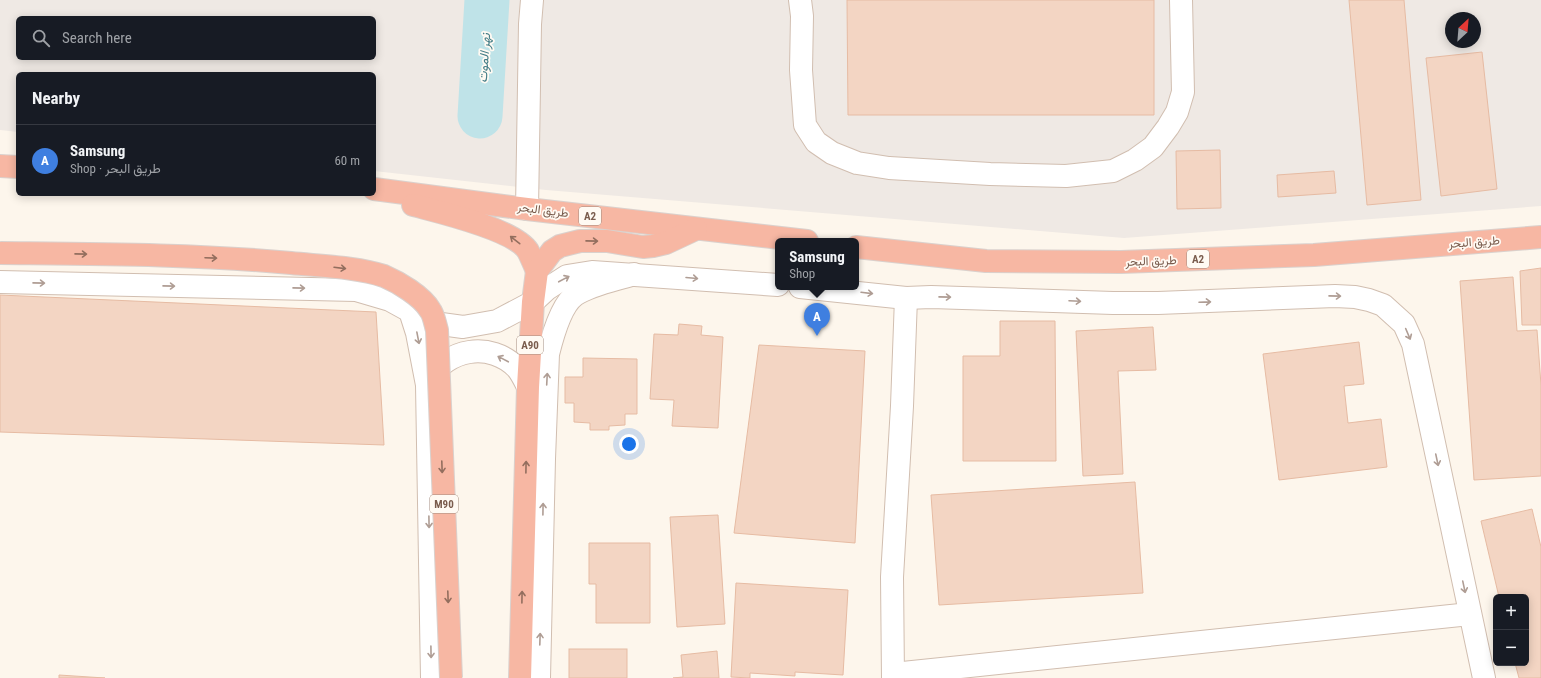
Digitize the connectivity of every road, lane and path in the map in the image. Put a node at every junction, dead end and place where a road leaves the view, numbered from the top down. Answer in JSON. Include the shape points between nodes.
{"nodes":[{"id":1,"x":532,"y":0,"type":"edge"},
{"id":2,"x":800,"y":0,"type":"edge"},
{"id":3,"x":1181,"y":0,"type":"edge"},
{"id":4,"x":0,"y":166,"type":"edge"},
{"id":5,"x":16,"y":167,"type":"edge"},
{"id":6,"x":376,"y":189,"type":"edge"},
{"id":7,"x":376,"y":194,"type":"edge"},
{"id":8,"x":527,"y":209,"type":"junction"},
{"id":9,"x":696,"y":229,"type":"junction"},
{"id":10,"x":1541,"y":237,"type":"edge"},
{"id":11,"x":779,"y":238,"type":"edge"},
{"id":12,"x":859,"y":246,"type":"edge"},
{"id":13,"x":0,"y":253,"type":"edge"},
{"id":14,"x":537,"y":271,"type":"junction"},
{"id":15,"x":634,"y":274,"type":"junction"},
{"id":16,"x":0,"y":282,"type":"edge"},
{"id":17,"x":775,"y":285,"type":"edge"},
{"id":18,"x":829,"y":290,"type":"edge"},
{"id":19,"x":906,"y":298,"type":"junction"},
{"id":20,"x":533,"y":302,"type":"junction"},
{"id":21,"x":410,"y":311,"type":"junction"},
{"id":22,"x":427,"y":385,"type":"junction"},
{"id":23,"x":528,"y":387,"type":"junction"},
{"id":24,"x":1470,"y":614,"type":"junction"},
{"id":25,"x":893,"y":676,"type":"edge"},
{"id":26,"x":432,"y":678,"type":"edge"},
{"id":27,"x":451,"y":678,"type":"edge"},
{"id":28,"x":520,"y":678,"type":"edge"},
{"id":29,"x":538,"y":678,"type":"edge"},
{"id":30,"x":1484,"y":678,"type":"edge"}],
"edges":[{"from":1,"to":8,"type":"street"},
{"from":2,"to":3,"type":"street","via":[[805,125],[816,142],[832,153],[857,162],[889,168],[1066,176],[1113,171],[1153,147],[1168,127],[1177,112],[1183,92]]},
{"from":4,"to":5,"type":"highway"},
{"from":6,"to":8,"type":"highway","name":"طريق البحر","number":"A2"},
{"from":14,"to":7,"type":"highway","one_way":true,"via":[[527,250],[509,235]]},
{"from":8,"to":9,"type":"highway","name":"طريق البحر","number":"A2"},
{"from":9,"to":11,"type":"highway","name":"طريق البحر","number":"A2"},
{"from":14,"to":9,"type":"highway","one_way":true,"via":[[552,251],[560,246],[580,241],[653,246]]},
{"from":10,"to":12,"type":"highway","name":"طريق البحر","number":"A2","via":[[1314,255],[1121,262],[986,261]]},
{"from":13,"to":27,"type":"highway","number":"M90","one_way":true,"bridge":true,"via":[[252,259],[370,272],[397,282],[420,299],[431,310],[437,330]]},
{"from":14,"to":20,"type":"highway","number":"A90"},
{"from":15,"to":17,"type":"street","one_way":true},
{"from":20,"to":15,"type":"street","one_way":true,"via":[[567,276],[592,272]]},
{"from":29,"to":15,"type":"street","one_way":true,"via":[[548,354],[564,310],[575,296],[592,287]]},
{"from":16,"to":21,"type":"street","one_way":true,"via":[[356,290],[390,300]]},
{"from":18,"to":19,"type":"street","one_way":true},
{"from":19,"to":24,"type":"street","one_way":true,"via":[[1158,303],[1335,296],[1369,300],[1383,305],[1404,324],[1412,344]]},
{"from":19,"to":25,"type":"street","via":[[892,577]]},
{"from":20,"to":21,"type":"street","via":[[497,322],[463,326],[434,323]]},
{"from":20,"to":23,"type":"highway","number":"A90"},
{"from":21,"to":22,"type":"street","one_way":true},
{"from":23,"to":22,"type":"street","one_way":true,"via":[[517,368],[508,361],[489,352],[478,351],[467,352],[447,360],[435,371]]},
{"from":22,"to":26,"type":"street","one_way":true},
{"from":28,"to":23,"type":"highway","one_way":true},
{"from":24,"to":25,"type":"street"},
{"from":24,"to":30,"type":"street"}]}
